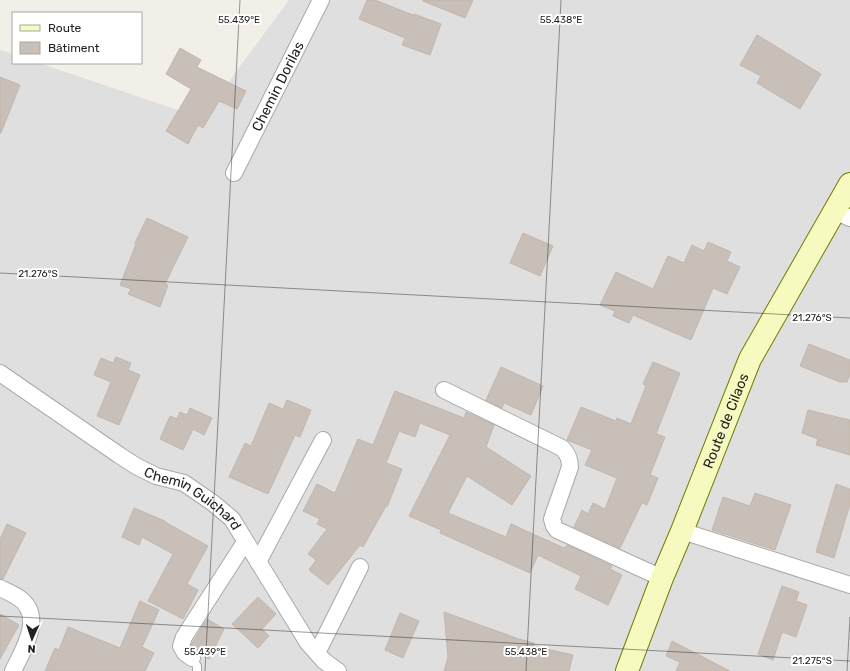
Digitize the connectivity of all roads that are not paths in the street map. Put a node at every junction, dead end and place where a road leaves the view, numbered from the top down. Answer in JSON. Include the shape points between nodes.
{"nodes":[{"id":1,"x":321,"y":0,"type":"edge"},
{"id":2,"x":234,"y":173,"type":"dead end"},
{"id":3,"x":850,"y":184,"type":"edge"},
{"id":4,"x":842,"y":214,"type":"edge"},
{"id":5,"x":0,"y":373,"type":"edge"},
{"id":6,"x":444,"y":390,"type":"dead end"},
{"id":7,"x":323,"y":440,"type":"dead end"},
{"id":8,"x":682,"y":530,"type":"junction"},
{"id":9,"x":246,"y":542,"type":"junction"},
{"id":10,"x":258,"y":562,"type":"junction"},
{"id":11,"x":360,"y":567,"type":"dead end"},
{"id":12,"x":662,"y":578,"type":"junction"},
{"id":13,"x":850,"y":585,"type":"edge"},
{"id":14,"x":0,"y":588,"type":"edge"},
{"id":15,"x":317,"y":653,"type":"junction"},
{"id":16,"x":195,"y":665,"type":"edge"},
{"id":17,"x":13,"y":671,"type":"edge"},
{"id":18,"x":338,"y":671,"type":"edge"},
{"id":19,"x":628,"y":671,"type":"edge"}],
"edges":[{"from":1,"to":2,"type":"street","name":"Chemin Dorilas"},
{"from":3,"to":4,"type":"main road","name":"Route de Cilaos"},
{"from":4,"to":8,"type":"main road","name":"Route de Cilaos","via":[[750,359]]},
{"from":5,"to":9,"type":"street","name":"Chemin Guichard","via":[[124,459],[156,476],[184,483],[232,519]]},
{"from":6,"to":12,"type":"street","via":[[562,448],[570,460],[570,467],[552,519],[557,530]]},
{"from":7,"to":10,"type":"street"},
{"from":8,"to":12,"type":"main road","name":"Route de Cilaos"},
{"from":8,"to":13,"type":"street"},
{"from":9,"to":10,"type":"street","name":"Chemin Guichard"},
{"from":9,"to":16,"type":"street","via":[[184,637],[181,646]]},
{"from":10,"to":15,"type":"street","name":"Chemin Guichard"},
{"from":11,"to":15,"type":"street"},
{"from":12,"to":19,"type":"main road","name":"Route de Cilaos"},
{"from":14,"to":17,"type":"street","via":[[20,599],[28,608],[31,620],[30,633]]},
{"from":15,"to":18,"type":"street","name":"Chemin Guichard"}]}
